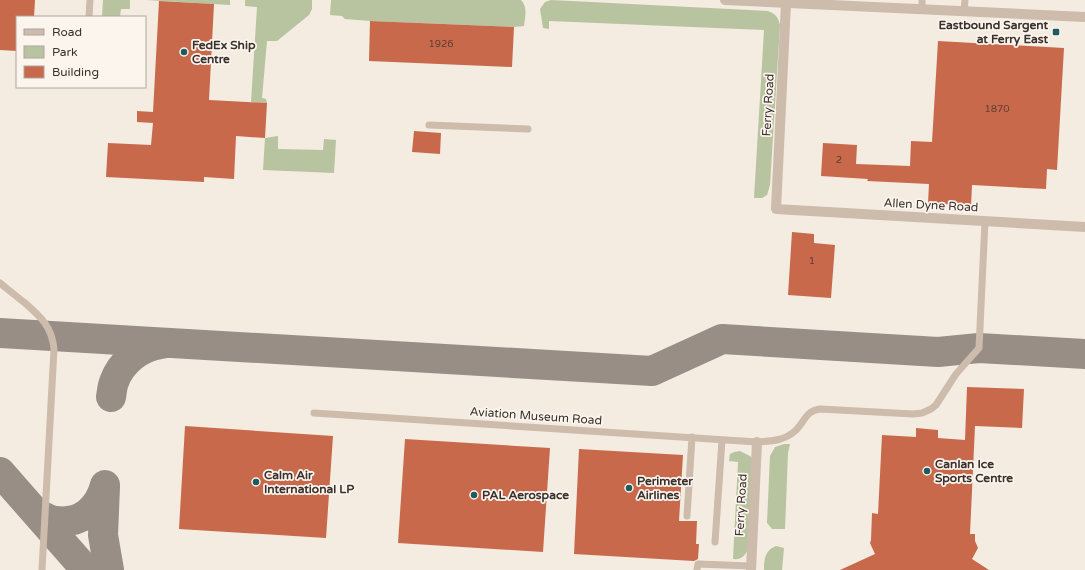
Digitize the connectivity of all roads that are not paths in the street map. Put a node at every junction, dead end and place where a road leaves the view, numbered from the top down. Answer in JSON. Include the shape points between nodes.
{"nodes":[{"id":1,"x":90,"y":0,"type":"edge"},
{"id":2,"x":725,"y":0,"type":"edge"},
{"id":3,"x":965,"y":0,"type":"edge"},
{"id":4,"x":813,"y":2,"type":"edge"},
{"id":5,"x":786,"y":3,"type":"junction"},
{"id":6,"x":922,"y":5,"type":"edge"},
{"id":7,"x":964,"y":12,"type":"junction"},
{"id":8,"x":89,"y":16,"type":"edge"},
{"id":9,"x":1085,"y":17,"type":"edge"},
{"id":10,"x":429,"y":125,"type":"dead end"},
{"id":11,"x":528,"y":128,"type":"dead end"},
{"id":12,"x":776,"y":209,"type":"joint"},
{"id":13,"x":985,"y":221,"type":"junction"},
{"id":14,"x":1085,"y":227,"type":"edge"},
{"id":15,"x":0,"y":283,"type":"edge"},
{"id":16,"x":314,"y":413,"type":"dead end"},
{"id":17,"x":692,"y":437,"type":"junction"},
{"id":18,"x":722,"y":440,"type":"junction"},
{"id":19,"x":757,"y":442,"type":"junction"},
{"id":20,"x":687,"y":516,"type":"dead end"},
{"id":21,"x":715,"y":542,"type":"dead end"},
{"id":22,"x":751,"y":568,"type":"edge"},
{"id":23,"x":42,"y":570,"type":"edge"},
{"id":24,"x":697,"y":570,"type":"edge"}],
"edges":[{"from":1,"to":8,"type":"lane"},
{"from":2,"to":5,"type":"street"},
{"from":3,"to":7,"type":"lane"},
{"from":4,"to":5,"type":"street"},
{"from":4,"to":6,"type":"street"},
{"from":5,"to":12,"type":"street","name":"Ferry Road"},
{"from":6,"to":7,"type":"street"},
{"from":7,"to":9,"type":"street"},
{"from":10,"to":11,"type":"lane"},
{"from":12,"to":13,"type":"street","name":"Allen Dyne Road"},
{"from":13,"to":14,"type":"street","name":"Allen Dyne Road"},
{"from":13,"to":19,"type":"lane","name":"Aviation Museum Road","via":[[979,348],[956,374],[936,405],[922,413],[913,414],[813,410],[789,435],[774,442]]},
{"from":15,"to":23,"type":"lane","via":[[35,311],[50,330],[53,340]]},
{"from":16,"to":17,"type":"lane","name":"Aviation Museum Road"},
{"from":17,"to":18,"type":"lane","name":"Aviation Museum Road"},
{"from":17,"to":20,"type":"lane"},
{"from":18,"to":19,"type":"lane","name":"Aviation Museum Road"},
{"from":18,"to":21,"type":"lane"},
{"from":19,"to":22,"type":"street","name":"Ferry Road"},
{"from":22,"to":24,"type":"lane","via":[[698,564]]}]}
